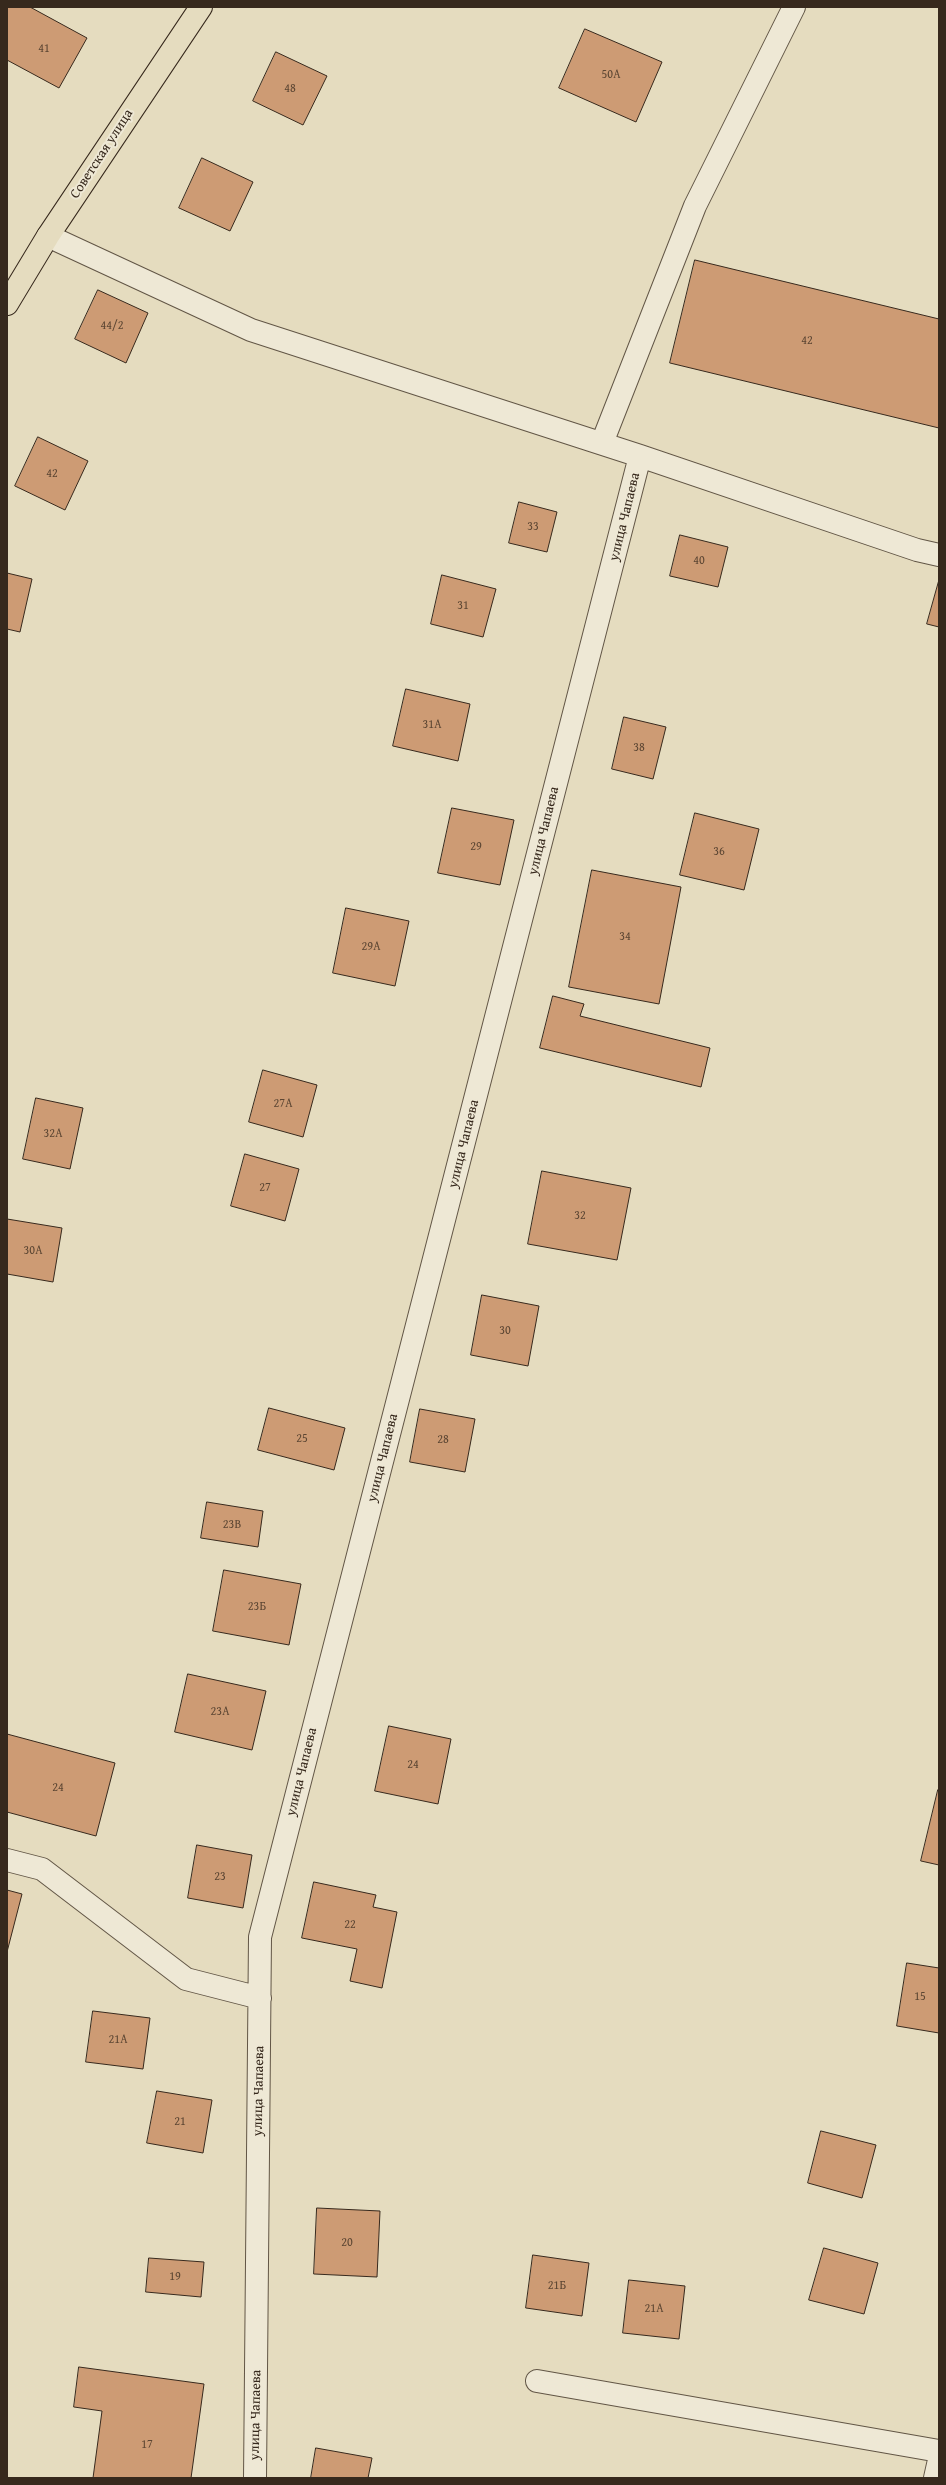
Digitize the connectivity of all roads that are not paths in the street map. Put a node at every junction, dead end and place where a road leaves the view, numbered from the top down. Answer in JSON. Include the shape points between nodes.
{"nodes":[{"id":1,"x":201,"y":7,"type":"edge"},
{"id":2,"x":794,"y":7,"type":"edge"},
{"id":3,"x":48,"y":236,"type":"junction"},
{"id":4,"x":7,"y":304,"type":"edge"},
{"id":5,"x":602,"y":443,"type":"junction"},
{"id":6,"x":640,"y":456,"type":"junction"},
{"id":7,"x":939,"y":555,"type":"edge"},
{"id":8,"x":7,"y":1860,"type":"edge"},
{"id":9,"x":260,"y":1998,"type":"junction"},
{"id":10,"x":537,"y":2381,"type":"dead end"},
{"id":11,"x":939,"y":2451,"type":"edge"},
{"id":12,"x":939,"y":2460,"type":"edge"},
{"id":13,"x":255,"y":2478,"type":"edge"},
{"id":14,"x":935,"y":2478,"type":"edge"}],
"edges":[{"from":1,"to":3,"type":"main road","name":"Советская улица"},
{"from":2,"to":5,"type":"street","via":[[695,206]]},
{"from":3,"to":4,"type":"main road","name":"Советская улица"},
{"from":3,"to":5,"type":"street","via":[[251,330]]},
{"from":5,"to":6,"type":"street"},
{"from":6,"to":7,"type":"street","via":[[917,550]]},
{"from":6,"to":9,"type":"street","name":"улица Чапаева","via":[[260,1937]]},
{"from":8,"to":9,"type":"street","via":[[42,1869],[186,1979]]},
{"from":9,"to":13,"type":"street","name":"улица Чапаева"},
{"from":10,"to":11,"type":"street"},
{"from":12,"to":14,"type":"street"}]}
